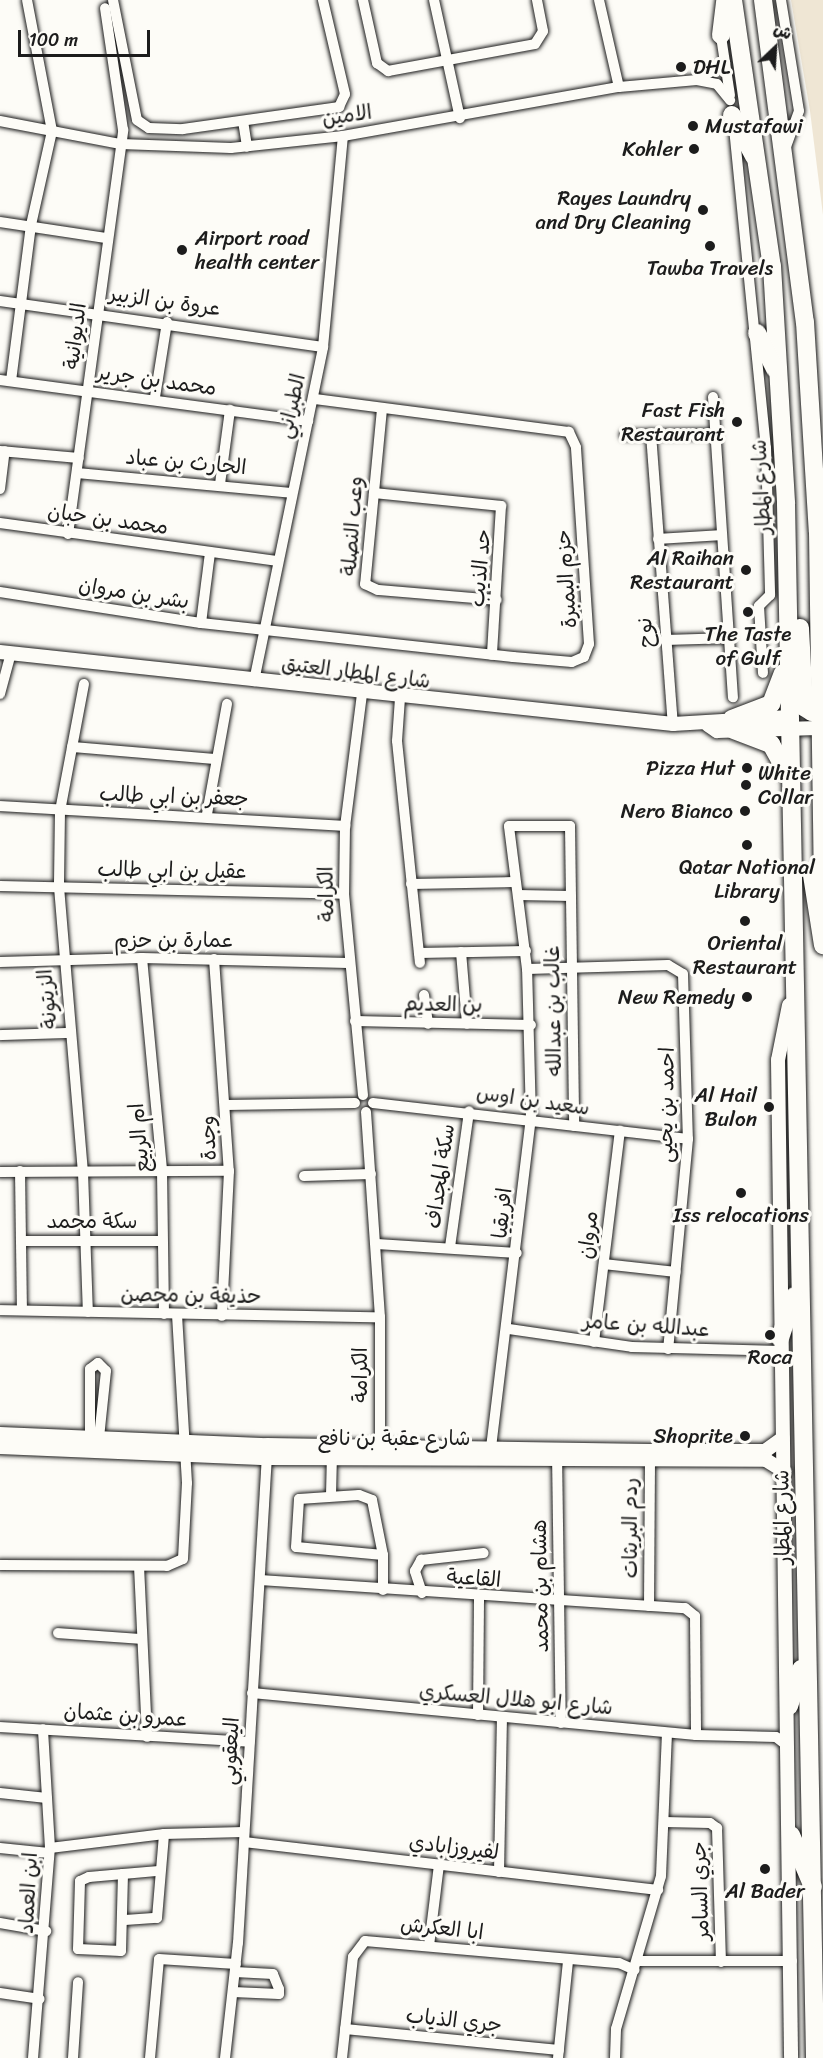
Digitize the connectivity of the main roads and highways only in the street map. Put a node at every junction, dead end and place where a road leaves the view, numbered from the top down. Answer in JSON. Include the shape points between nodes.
{"nodes":[{"id":1,"x":725,"y":0,"type":"edge"},
{"id":2,"x":734,"y":0,"type":"edge"},
{"id":3,"x":763,"y":0,"type":"edge"},
{"id":4,"x":721,"y":35,"type":"road end"},
{"id":5,"x":731,"y":108,"type":"road end"},
{"id":6,"x":758,"y":163,"type":"junction"},
{"id":7,"x":757,"y":333,"type":"road end"},
{"id":8,"x":778,"y":375,"type":"junction"},
{"id":9,"x":786,"y":504,"type":"junction"},
{"id":10,"x":789,"y":654,"type":"junction"},
{"id":11,"x":818,"y":704,"type":"junction"},
{"id":12,"x":801,"y":726,"type":"junction"},
{"id":13,"x":793,"y":794,"type":"junction"},
{"id":14,"x":823,"y":891,"type":"edge"},
{"id":15,"x":823,"y":945,"type":"edge"},
{"id":16,"x":801,"y":1247,"type":"junction"},
{"id":17,"x":780,"y":1345,"type":"road end"},
{"id":18,"x":808,"y":1625,"type":"junction"},
{"id":19,"x":789,"y":1706,"type":"road end"},
{"id":20,"x":791,"y":1835,"type":"road end"},
{"id":21,"x":813,"y":1887,"type":"junction"},
{"id":22,"x":814,"y":1939,"type":"junction"},
{"id":23,"x":823,"y":1978,"type":"edge"},
{"id":24,"x":815,"y":2037,"type":"junction"},
{"id":25,"x":808,"y":2058,"type":"edge"},
{"id":26,"x":815,"y":2058,"type":"edge"}],
"edges":[{"from":1,"to":4,"type":"highway"},
{"from":2,"to":6,"type":"highway","name":"شارع المطار"},
{"from":3,"to":11,"type":"highway","name":"شارع المطار","via":[[786,147],[805,322],[817,520]]},
{"from":5,"to":6,"type":"highway"},
{"from":6,"to":8,"type":"highway","name":"شارع المطار","via":[[772,266]]},
{"from":7,"to":8,"type":"highway"},
{"from":8,"to":9,"type":"highway","name":"شارع المطار"},
{"from":9,"to":10,"type":"highway","name":"شارع المطار"},
{"from":9,"to":11,"type":"highway","via":[[798,573],[803,704],[812,712]]},
{"from":10,"to":12,"type":"highway","name":"شارع المطار"},
{"from":10,"to":13,"type":"highway","via":[[771,704],[733,724],[774,748]]},
{"from":11,"to":12,"type":"highway","name":"شارع المطار"},
{"from":12,"to":13,"type":"highway","name":"شارع المطار"},
{"from":12,"to":14,"type":"highway","name":"شارع المطار"},
{"from":12,"to":15,"type":"highway","via":[[813,891]]},
{"from":13,"to":16,"type":"highway","name":"شارع المطار"},
{"from":16,"to":17,"type":"highway","via":[[792,1312]]},
{"from":16,"to":18,"type":"highway","name":"شارع المطار"},
{"from":18,"to":19,"type":"highway"},
{"from":18,"to":21,"type":"highway","name":"شارع المطار"},
{"from":20,"to":21,"type":"highway"},
{"from":21,"to":22,"type":"highway","name":"شارع المطار"},
{"from":22,"to":23,"type":"highway"},
{"from":22,"to":24,"type":"highway","name":"شارع المطار"},
{"from":24,"to":25,"type":"highway"},
{"from":24,"to":26,"type":"highway","name":"شارع المطار"}]}
